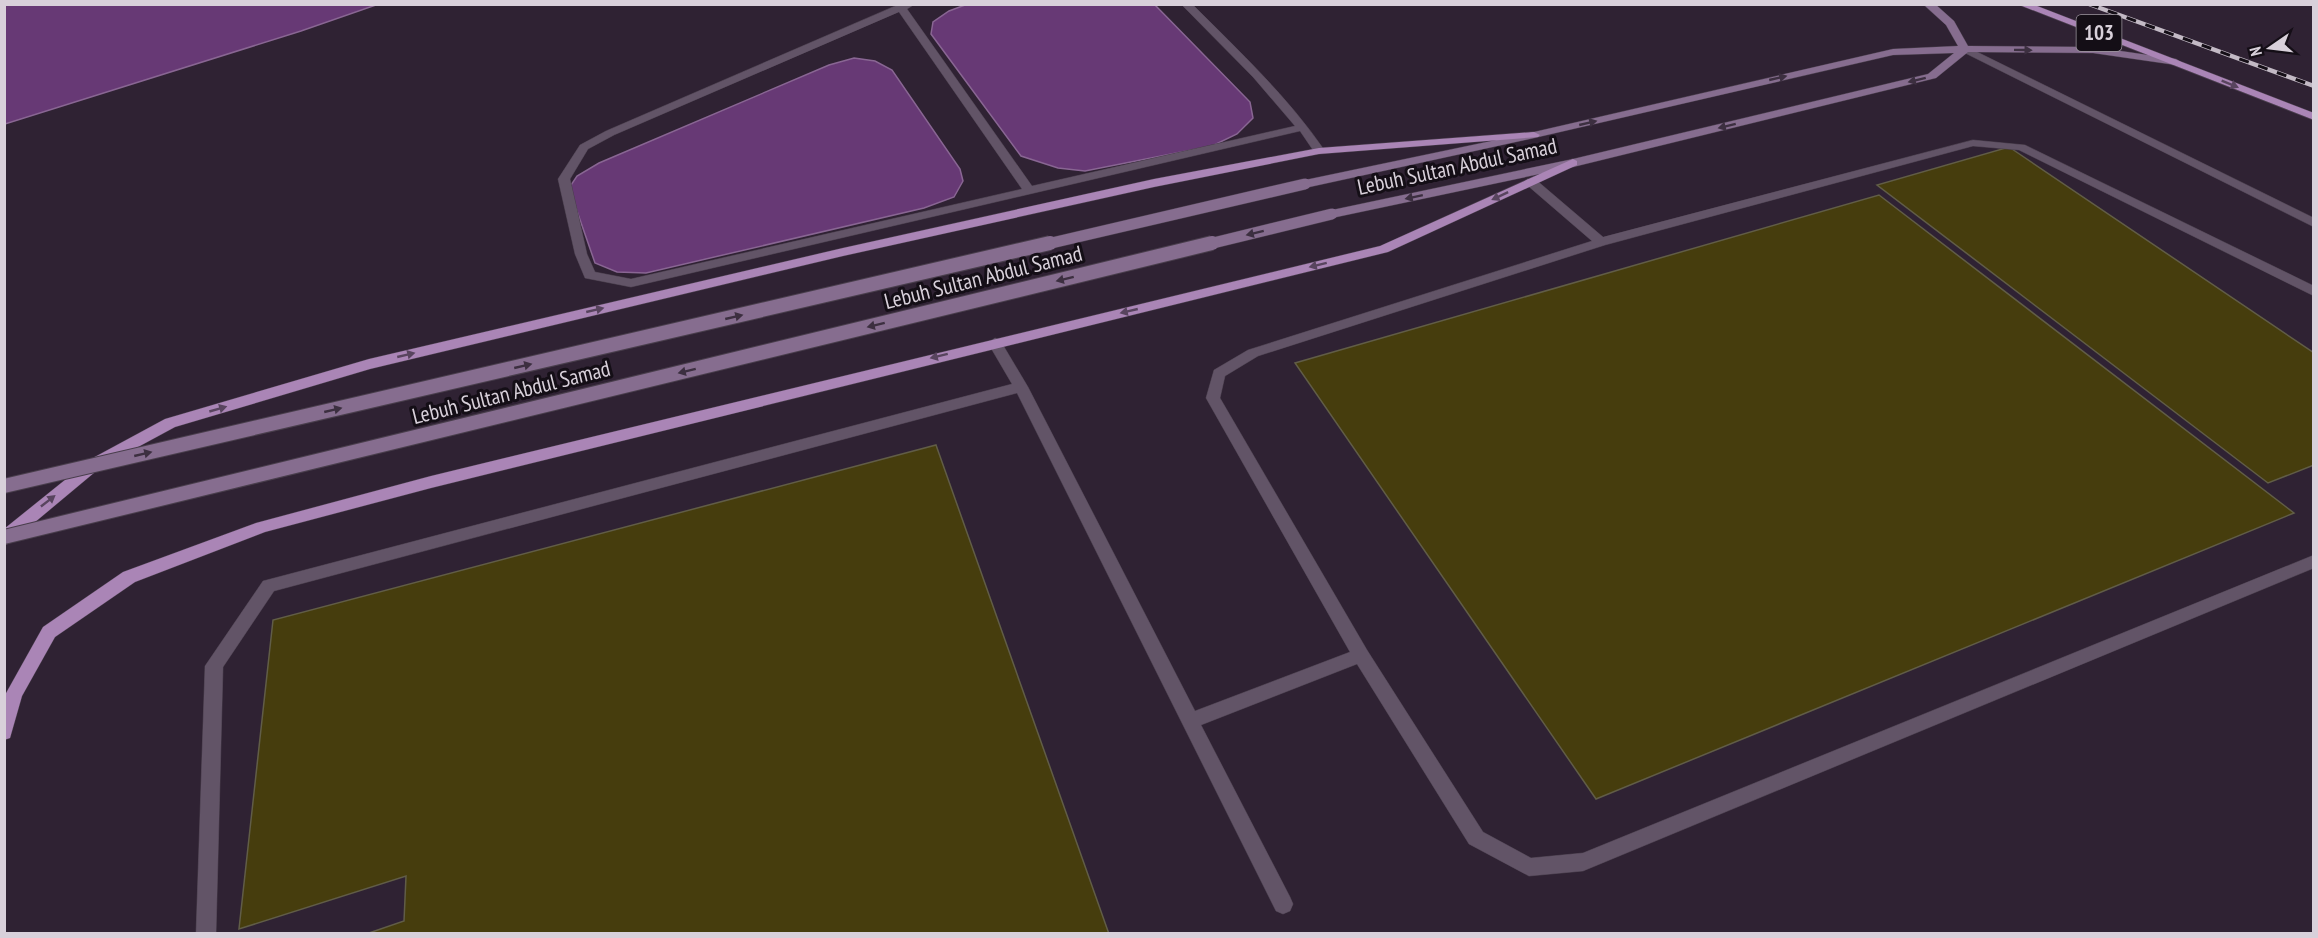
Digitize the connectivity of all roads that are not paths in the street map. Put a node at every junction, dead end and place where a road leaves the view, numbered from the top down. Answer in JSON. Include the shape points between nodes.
{"nodes":[{"id":1,"x":1186,"y":4,"type":"edge"},
{"id":2,"x":1928,"y":4,"type":"edge"},
{"id":3,"x":2022,"y":4,"type":"edge"},
{"id":4,"x":906,"y":6,"type":"edge"},
{"id":5,"x":1965,"y":49,"type":"junction"},
{"id":6,"x":2176,"y":62,"type":"junction"},
{"id":7,"x":2313,"y":117,"type":"edge"},
{"id":8,"x":1304,"y":127,"type":"junction"},
{"id":9,"x":1534,"y":135,"type":"junction"},
{"id":10,"x":1319,"y":151,"type":"junction"},
{"id":11,"x":1573,"y":163,"type":"junction"},
{"id":12,"x":1531,"y":182,"type":"junction"},
{"id":13,"x":1028,"y":189,"type":"junction"},
{"id":14,"x":2313,"y":223,"type":"edge"},
{"id":15,"x":1601,"y":242,"type":"junction"},
{"id":16,"x":2313,"y":292,"type":"edge"},
{"id":17,"x":995,"y":343,"type":"junction"},
{"id":18,"x":1021,"y":387,"type":"junction"},
{"id":19,"x":4,"y":486,"type":"edge"},
{"id":20,"x":4,"y":538,"type":"edge"},
{"id":21,"x":2313,"y":561,"type":"edge"},
{"id":22,"x":1361,"y":656,"type":"junction"},
{"id":23,"x":1190,"y":721,"type":"junction"},
{"id":24,"x":4,"y":732,"type":"edge"},
{"id":25,"x":1282,"y":904,"type":"dead end"},
{"id":26,"x":206,"y":933,"type":"edge"}],
"edges":[{"from":1,"to":8,"type":"lane"},
{"from":2,"to":5,"type":"street","via":[[1950,24]]},
{"from":3,"to":6,"type":"main road","number":"103"},
{"from":4,"to":13,"type":"lane"},
{"from":4,"to":13,"type":"lane","via":[[689,97],[584,147],[564,179],[581,254],[590,275],[631,283]]},
{"from":5,"to":6,"type":"street","name":"Lebuh Sultan Abdul Samad","one_way":true,"via":[[2092,50]]},
{"from":9,"to":5,"type":"street","name":"Lebuh Sultan Abdul Samad","one_way":true,"via":[[1893,52]]},
{"from":5,"to":11,"type":"street","name":"Lebuh Sultan Abdul Samad","one_way":true,"via":[[1932,76]]},
{"from":5,"to":14,"type":"lane"},
{"from":6,"to":7,"type":"main road","number":"103","one_way":true},
{"from":8,"to":10,"type":"lane"},
{"from":8,"to":13,"type":"lane"},
{"from":9,"to":10,"type":"main road"},
{"from":19,"to":9,"type":"street","name":"Lebuh Sultan Abdul Samad","one_way":true,"bridge":true,"via":[[1305,184]]},
{"from":20,"to":10,"type":"main road","one_way":true,"via":[[96,463],[170,423],[346,370],[843,252]]},
{"from":11,"to":12,"type":"main road"},
{"from":11,"to":20,"type":"street","name":"Lebuh Sultan Abdul Samad","one_way":true,"bridge":true,"via":[[1332,214]]},
{"from":12,"to":15,"type":"lane"},
{"from":12,"to":17,"type":"main road","one_way":true,"via":[[1384,249]]},
{"from":15,"to":16,"type":"lane","via":[[1973,142],[2021,147]]},
{"from":15,"to":22,"type":"lane","via":[[1253,353],[1219,373],[1213,398]]},
{"from":17,"to":18,"type":"lane"},
{"from":17,"to":24,"type":"main road","one_way":true,"via":[[262,527],[129,577],[50,632],[14,695]]},
{"from":18,"to":23,"type":"lane"},
{"from":18,"to":26,"type":"lane","via":[[269,586],[214,666]]},
{"from":21,"to":22,"type":"lane","via":[[1583,862],[1529,867],[1476,838]]},
{"from":22,"to":23,"type":"lane"},
{"from":23,"to":25,"type":"lane"}]}
